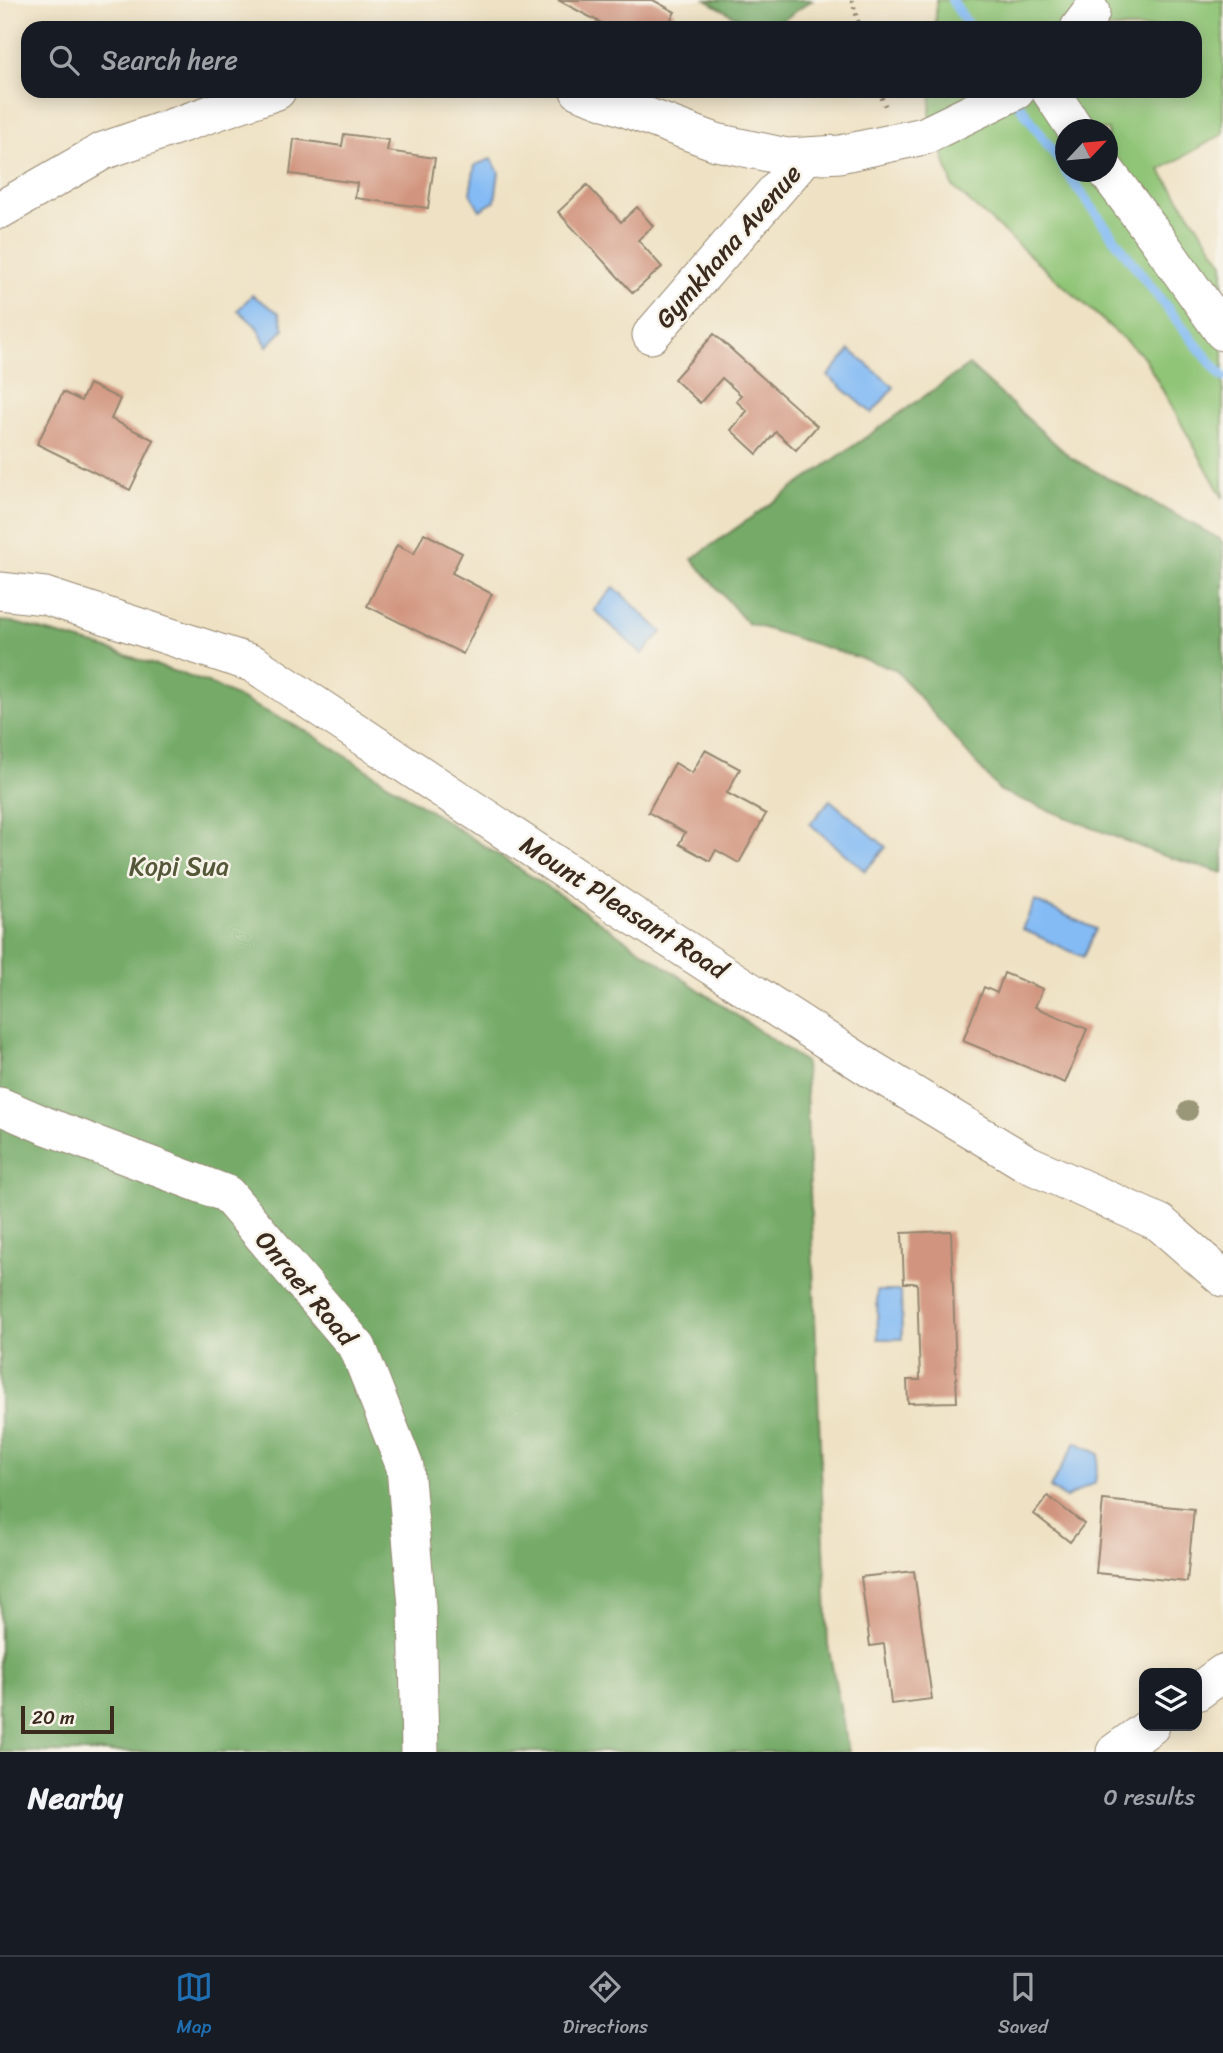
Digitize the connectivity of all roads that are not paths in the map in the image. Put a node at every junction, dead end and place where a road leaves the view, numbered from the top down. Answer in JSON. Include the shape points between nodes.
{"nodes":[{"id":1,"x":258,"y":98,"type":"edge"},
{"id":2,"x":598,"y":98,"type":"edge"},
{"id":3,"x":1003,"y":98,"type":"edge"},
{"id":4,"x":1055,"y":98,"type":"edge"},
{"id":5,"x":1069,"y":119,"type":"edge"},
{"id":6,"x":806,"y":156,"type":"junction"},
{"id":7,"x":1114,"y":182,"type":"edge"},
{"id":8,"x":0,"y":211,"type":"edge"},
{"id":9,"x":1223,"y":332,"type":"edge"},
{"id":10,"x":651,"y":335,"type":"dead end"},
{"id":11,"x":0,"y":592,"type":"edge"},
{"id":12,"x":0,"y":1106,"type":"edge"},
{"id":13,"x":1223,"y":1278,"type":"edge"},
{"id":14,"x":1223,"y":1673,"type":"edge"},
{"id":15,"x":1202,"y":1688,"type":"edge"},
{"id":16,"x":1144,"y":1731,"type":"edge"},
{"id":17,"x":420,"y":1752,"type":"edge"},
{"id":18,"x":1115,"y":1752,"type":"edge"}],
"edges":[{"from":1,"to":8,"type":"street","via":[[103,151]]},
{"from":2,"to":6,"type":"street","name":"Gymkhana Avenue","via":[[716,142],[787,157]]},
{"from":3,"to":6,"type":"street","name":"Gymkhana Avenue","via":[[924,136],[840,154]]},
{"from":4,"to":5,"type":"street"},
{"from":6,"to":10,"type":"street","name":"Gymkhana Avenue"},
{"from":7,"to":9,"type":"street"},
{"from":11,"to":13,"type":"street","name":"Mount Pleasant Road","via":[[45,596],[254,664],[871,1069],[1028,1164],[1160,1223]]},
{"from":12,"to":17,"type":"street","name":"Onraet Road","via":[[227,1194],[358,1348],[405,1467],[417,1606]]},
{"from":14,"to":15,"type":"street"},
{"from":16,"to":18,"type":"street"}]}
